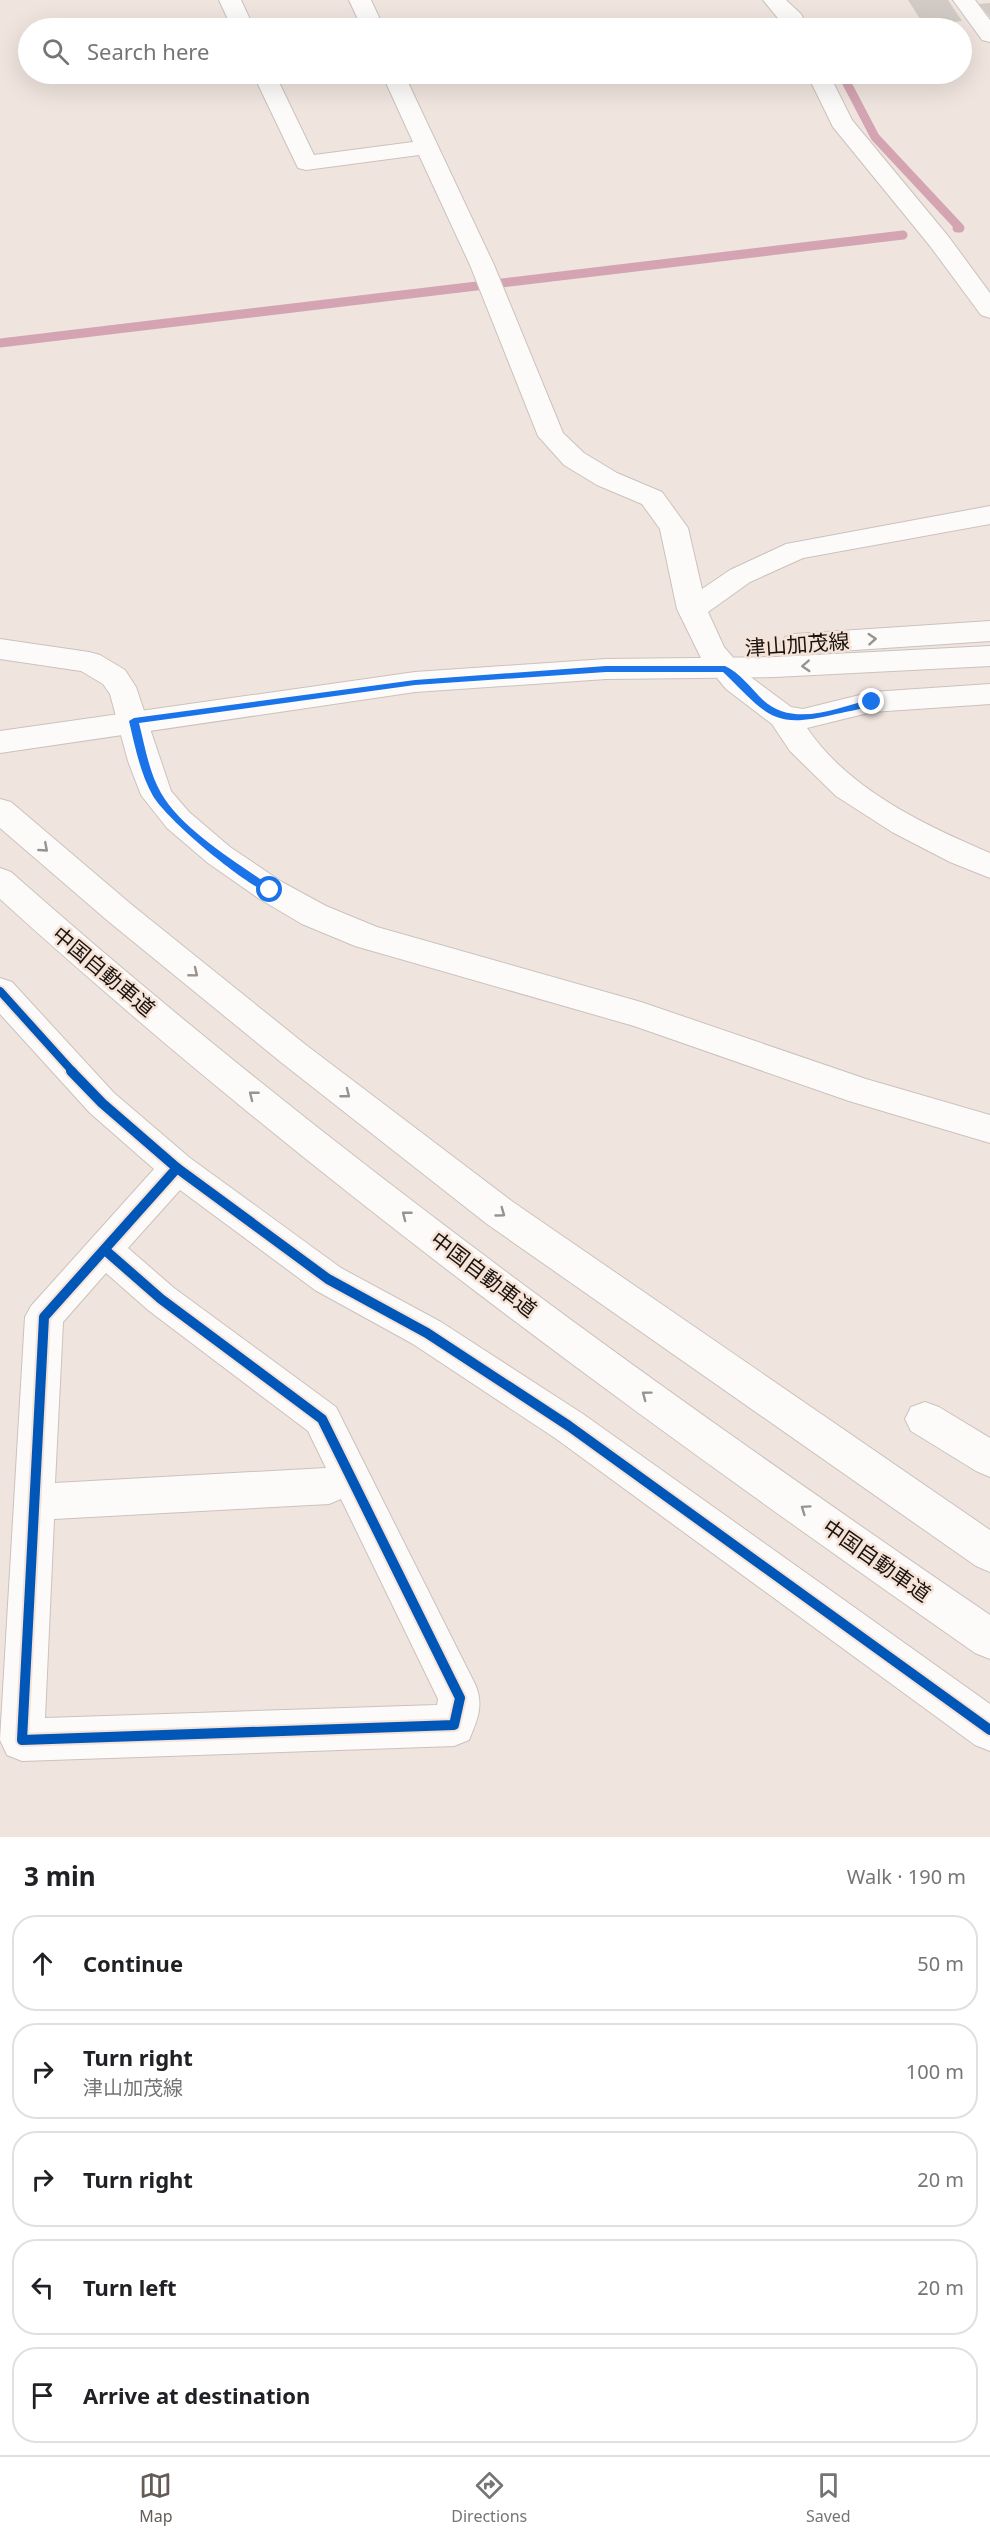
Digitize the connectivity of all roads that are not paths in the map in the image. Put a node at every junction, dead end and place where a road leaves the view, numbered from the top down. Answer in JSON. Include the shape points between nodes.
{"nodes":[{"id":1,"x":230,"y":0,"type":"edge"},
{"id":2,"x":360,"y":0,"type":"edge"},
{"id":3,"x":774,"y":0,"type":"edge"},
{"id":4,"x":964,"y":0,"type":"edge"},
{"id":5,"x":238,"y":18,"type":"edge"},
{"id":6,"x":368,"y":18,"type":"edge"},
{"id":7,"x":792,"y":18,"type":"edge"},
{"id":8,"x":990,"y":35,"type":"edge"},
{"id":9,"x":269,"y":84,"type":"edge"},
{"id":10,"x":398,"y":84,"type":"edge"},
{"id":11,"x":823,"y":84,"type":"edge"},
{"id":12,"x":427,"y":147,"type":"junction"},
{"id":13,"x":990,"y":310,"type":"edge"},
{"id":14,"x":990,"y":515,"type":"edge"},
{"id":15,"x":692,"y":609,"type":"junction"},
{"id":16,"x":990,"y":631,"type":"edge"},
{"id":17,"x":0,"y":649,"type":"edge"},
{"id":18,"x":990,"y":656,"type":"edge"},
{"id":19,"x":718,"y":660,"type":"junction"},
{"id":20,"x":990,"y":694,"type":"edge"},
{"id":21,"x":783,"y":717,"type":"junction"},
{"id":22,"x":134,"y":721,"type":"junction"},
{"id":23,"x":0,"y":742,"type":"edge"},
{"id":24,"x":0,"y":810,"type":"edge"},
{"id":25,"x":990,"y":866,"type":"edge"},
{"id":26,"x":0,"y":880,"type":"edge"},
{"id":27,"x":0,"y":991,"type":"edge"},
{"id":28,"x":15,"y":1025,"type":"edge"},
{"id":29,"x":990,"y":1129,"type":"edge"},
{"id":30,"x":177,"y":1168,"type":"junction"},
{"id":31,"x":105,"y":1250,"type":"junction"},
{"id":32,"x":926,"y":1419,"type":"dead end"},
{"id":33,"x":990,"y":1459,"type":"edge"},
{"id":34,"x":351,"y":1475,"type":"junction"},
{"id":35,"x":34,"y":1502,"type":"junction"},
{"id":36,"x":990,"y":1553,"type":"edge"},
{"id":37,"x":990,"y":1639,"type":"edge"},
{"id":38,"x":990,"y":1731,"type":"edge"}],
"edges":[{"from":1,"to":5,"type":"main road"},
{"from":2,"to":6,"type":"main road"},
{"from":3,"to":7,"type":"main road"},
{"from":4,"to":8,"type":"main road"},
{"from":9,"to":12,"type":"main road","via":[[306,163]]},
{"from":10,"to":12,"type":"main road"},
{"from":11,"to":13,"type":"main road","via":[[841,122]]},
{"from":12,"to":15,"type":"main road","via":[[482,265],[551,436],[574,459],[652,498],[674,528]]},
{"from":14,"to":15,"type":"main road","via":[[796,549],[740,576]]},
{"from":15,"to":19,"type":"main road"},
{"from":19,"to":16,"type":"main road","name":"津山加茂線","one_way":true},
{"from":17,"to":22,"type":"main road","via":[[89,662],[114,678],[126,694]]},
{"from":18,"to":19,"type":"main road","name":"津山加茂線","one_way":true},
{"from":19,"to":21,"type":"main road","via":[[763,705]]},
{"from":19,"to":22,"type":"main road","name":"津山加茂線","via":[[415,682]]},
{"from":20,"to":21,"type":"main road","via":[[872,702],[803,719]]},
{"from":21,"to":25,"type":"main road","via":[[804,749],[887,818]]},
{"from":22,"to":23,"type":"main road","name":"津山加茂線"},
{"from":22,"to":29,"type":"main road","via":[[158,795],[178,820],[219,855],[314,915],[367,938],[640,1015],[861,1091]]},
{"from":24,"to":36,"type":"main road","one_way":true,"via":[[120,914],[500,1213]]},
{"from":37,"to":26,"type":"main road","name":"中国自動車道","one_way":true,"via":[[698,1434],[454,1253],[242,1086],[61,936]]},
{"from":27,"to":28,"type":"main road"},
{"from":28,"to":30,"type":"main road"},
{"from":30,"to":31,"type":"main road"},
{"from":30,"to":38,"type":"main road","via":[[328,1279],[427,1333],[569,1426]]},
{"from":31,"to":34,"type":"main road","via":[[161,1299],[322,1419]]},
{"from":31,"to":35,"type":"main road","via":[[44,1317]]},
{"from":32,"to":33,"type":"main road"},
{"from":34,"to":35,"type":"main road","via":[[329,1486]]},
{"from":34,"to":35,"type":"main road","via":[[460,1698],[454,1725],[22,1740]]}]}
